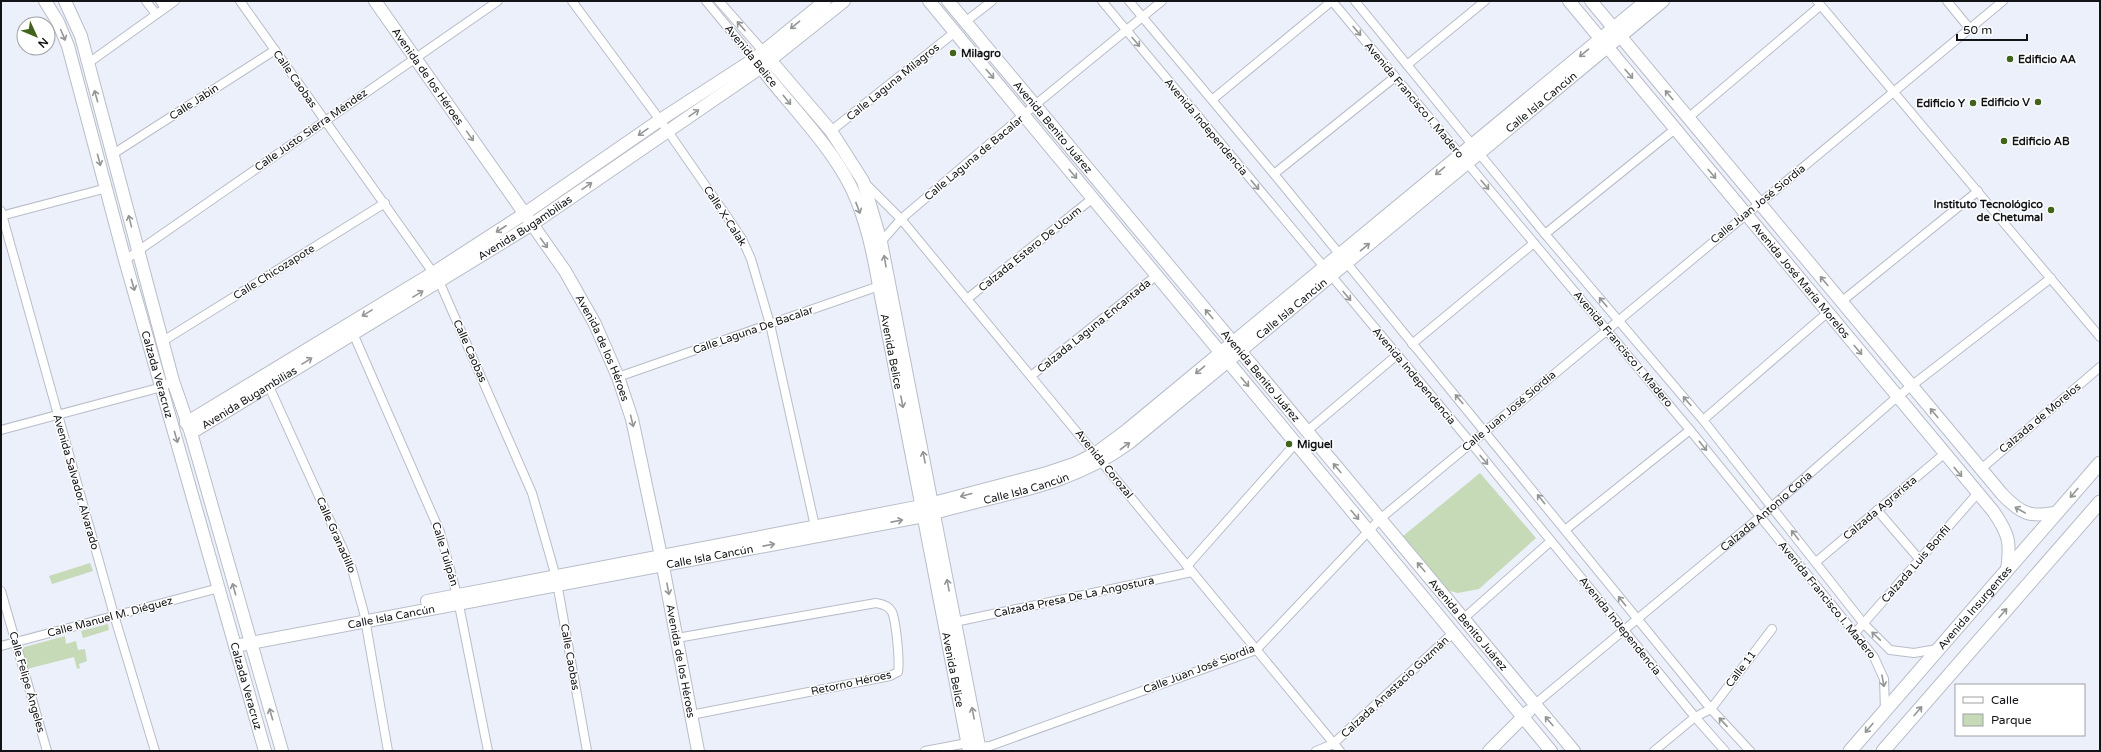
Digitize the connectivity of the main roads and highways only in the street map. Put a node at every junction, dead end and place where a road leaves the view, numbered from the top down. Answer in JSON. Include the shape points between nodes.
{"nodes":[{"id":1,"x":44,"y":1,"type":"edge"},
{"id":2,"x":65,"y":1,"type":"edge"},
{"id":3,"x":376,"y":1,"type":"edge"},
{"id":4,"x":825,"y":1,"type":"edge"},
{"id":5,"x":844,"y":1,"type":"edge"},
{"id":6,"x":929,"y":1,"type":"edge"},
{"id":7,"x":948,"y":1,"type":"edge"},
{"id":8,"x":1569,"y":1,"type":"edge"},
{"id":9,"x":1591,"y":1,"type":"edge"},
{"id":10,"x":1646,"y":1,"type":"edge"},
{"id":11,"x":1663,"y":1,"type":"edge"},
{"id":12,"x":1617,"y":32,"type":"junction"},
{"id":13,"x":1604,"y":43,"type":"junction"},
{"id":14,"x":762,"y":59,"type":"junction"},
{"id":15,"x":528,"y":220,"type":"junction"},
{"id":16,"x":884,"y":285,"type":"junction"},
{"id":17,"x":1236,"y":347,"type":"junction"},
{"id":18,"x":1224,"y":357,"type":"junction"},
{"id":19,"x":188,"y":428,"type":"junction"},
{"id":20,"x":2100,"y":463,"type":"edge"},
{"id":21,"x":2100,"y":502,"type":"edge"},
{"id":22,"x":929,"y":509,"type":"junction"},
{"id":23,"x":2058,"y":512,"type":"junction"},
{"id":24,"x":662,"y":561,"type":"junction"},
{"id":25,"x":2008,"y":570,"type":"junction"},
{"id":26,"x":249,"y":639,"type":"junction"},
{"id":27,"x":234,"y":642,"type":"junction"},
{"id":28,"x":1535,"y":704,"type":"junction"},
{"id":29,"x":1523,"y":718,"type":"junction"},
{"id":30,"x":974,"y":748,"type":"edge"},
{"id":31,"x":264,"y":751,"type":"edge"},
{"id":32,"x":282,"y":751,"type":"edge"},
{"id":33,"x":698,"y":751,"type":"edge"},
{"id":34,"x":1489,"y":751,"type":"edge"},
{"id":35,"x":1551,"y":751,"type":"edge"},
{"id":36,"x":1574,"y":751,"type":"edge"},
{"id":37,"x":1850,"y":751,"type":"edge"},
{"id":38,"x":1883,"y":751,"type":"edge"}],
"edges":[{"from":1,"to":27,"type":"main road","name":"Calzada Veracruz","one_way":true,"via":[[58,22],[68,46],[125,260]]},
{"from":19,"to":2,"type":"main road","name":"Calzada Veracruz","one_way":true,"via":[[137,251],[81,36]]},
{"from":3,"to":15,"type":"main road","name":"Avenida de los Héroes","one_way":true},
{"from":4,"to":14,"type":"main road","name":"Avenida Bugambilias","one_way":true},
{"from":5,"to":14,"type":"main road","name":"Avenida Bugambilias"},
{"from":6,"to":18,"type":"main road","name":"Avenida Benito Juárez","one_way":true},
{"from":17,"to":7,"type":"main road","name":"Avenida Benito Juárez","one_way":true},
{"from":8,"to":13,"type":"main road","name":"Avenida José María Morelos"},
{"from":9,"to":12,"type":"main road","name":"Avenida José María Morelos"},
{"from":10,"to":12,"type":"main road","name":"Calle Isla Cancún"},
{"from":11,"to":12,"type":"main road","name":"Calle Isla Cancún"},
{"from":12,"to":13,"type":"main road","name":"Calle Isla Cancún"},
{"from":23,"to":12,"type":"main road","name":"Avenida José María Morelos","one_way":true,"via":[[2030,515],[2019,510],[2002,494]]},
{"from":13,"to":17,"type":"main road","name":"Calle Isla Cancún"},
{"from":13,"to":25,"type":"main road","name":"Avenida José María Morelos","one_way":true,"via":[[1992,511],[2008,536]]},
{"from":15,"to":14,"type":"main road","name":"Avenida Bugambilias","one_way":true,"via":[[667,131]]},
{"from":14,"to":15,"type":"main road","name":"Avenida Bugambilias","one_way":true,"via":[[660,120]]},
{"from":14,"to":16,"type":"main road","name":"Avenida Belice","one_way":true,"via":[[851,188]]},
{"from":16,"to":14,"type":"main road","name":"Avenida Belice","one_way":true,"via":[[881,242],[863,181],[831,131]]},
{"from":15,"to":19,"type":"main road","name":"Avenida Bugambilias"},
{"from":15,"to":24,"type":"main road","name":"Avenida de los Héroes","one_way":true,"via":[[565,271],[596,324],[618,377],[632,419]]},
{"from":16,"to":22,"type":"main road","name":"Avenida Belice"},
{"from":17,"to":18,"type":"main road","name":"Calle Isla Cancún"},
{"from":28,"to":17,"type":"main road","name":"Avenida Benito Juárez","one_way":true},
{"from":18,"to":22,"type":"main road","name":"Calle Isla Cancún","via":[[1127,430],[1080,473],[1026,490]]},
{"from":18,"to":29,"type":"main road","name":"Avenida Benito Juárez","one_way":true},
{"from":26,"to":19,"type":"main road","name":"Calzada Veracruz","one_way":true},
{"from":20,"to":23,"type":"main road","name":"Avenida Insurgentes","one_way":true},
{"from":38,"to":21,"type":"main road","one_way":true},
{"from":22,"to":24,"type":"main road","name":"Calle Isla Cancún"},
{"from":22,"to":30,"type":"main road","name":"Avenida Belice"},
{"from":30,"to":22,"type":"main road","name":"Avenida Belice","one_way":true,"via":[[956,622]]},
{"from":23,"to":25,"type":"main road","name":"Avenida Insurgentes"},
{"from":24,"to":26,"type":"main road","name":"Calle Isla Cancún"},
{"from":24,"to":33,"type":"main road","name":"Avenida de los Héroes","one_way":true},
{"from":25,"to":37,"type":"main road","name":"Avenida Insurgentes","one_way":true},
{"from":26,"to":27,"type":"main road","name":"Calle Isla Cancún"},
{"from":32,"to":26,"type":"main road","name":"Calzada Veracruz","one_way":true},
{"from":27,"to":31,"type":"main road","name":"Calzada Veracruz"},
{"from":28,"to":29,"type":"main road","name":"Calzada Antonio Coria"},
{"from":36,"to":28,"type":"main road","name":"Avenida Benito Juárez","one_way":true},
{"from":29,"to":34,"type":"main road","name":"Calzada Antonio Coria"},
{"from":29,"to":35,"type":"main road","name":"Avenida Benito Juárez"}]}
